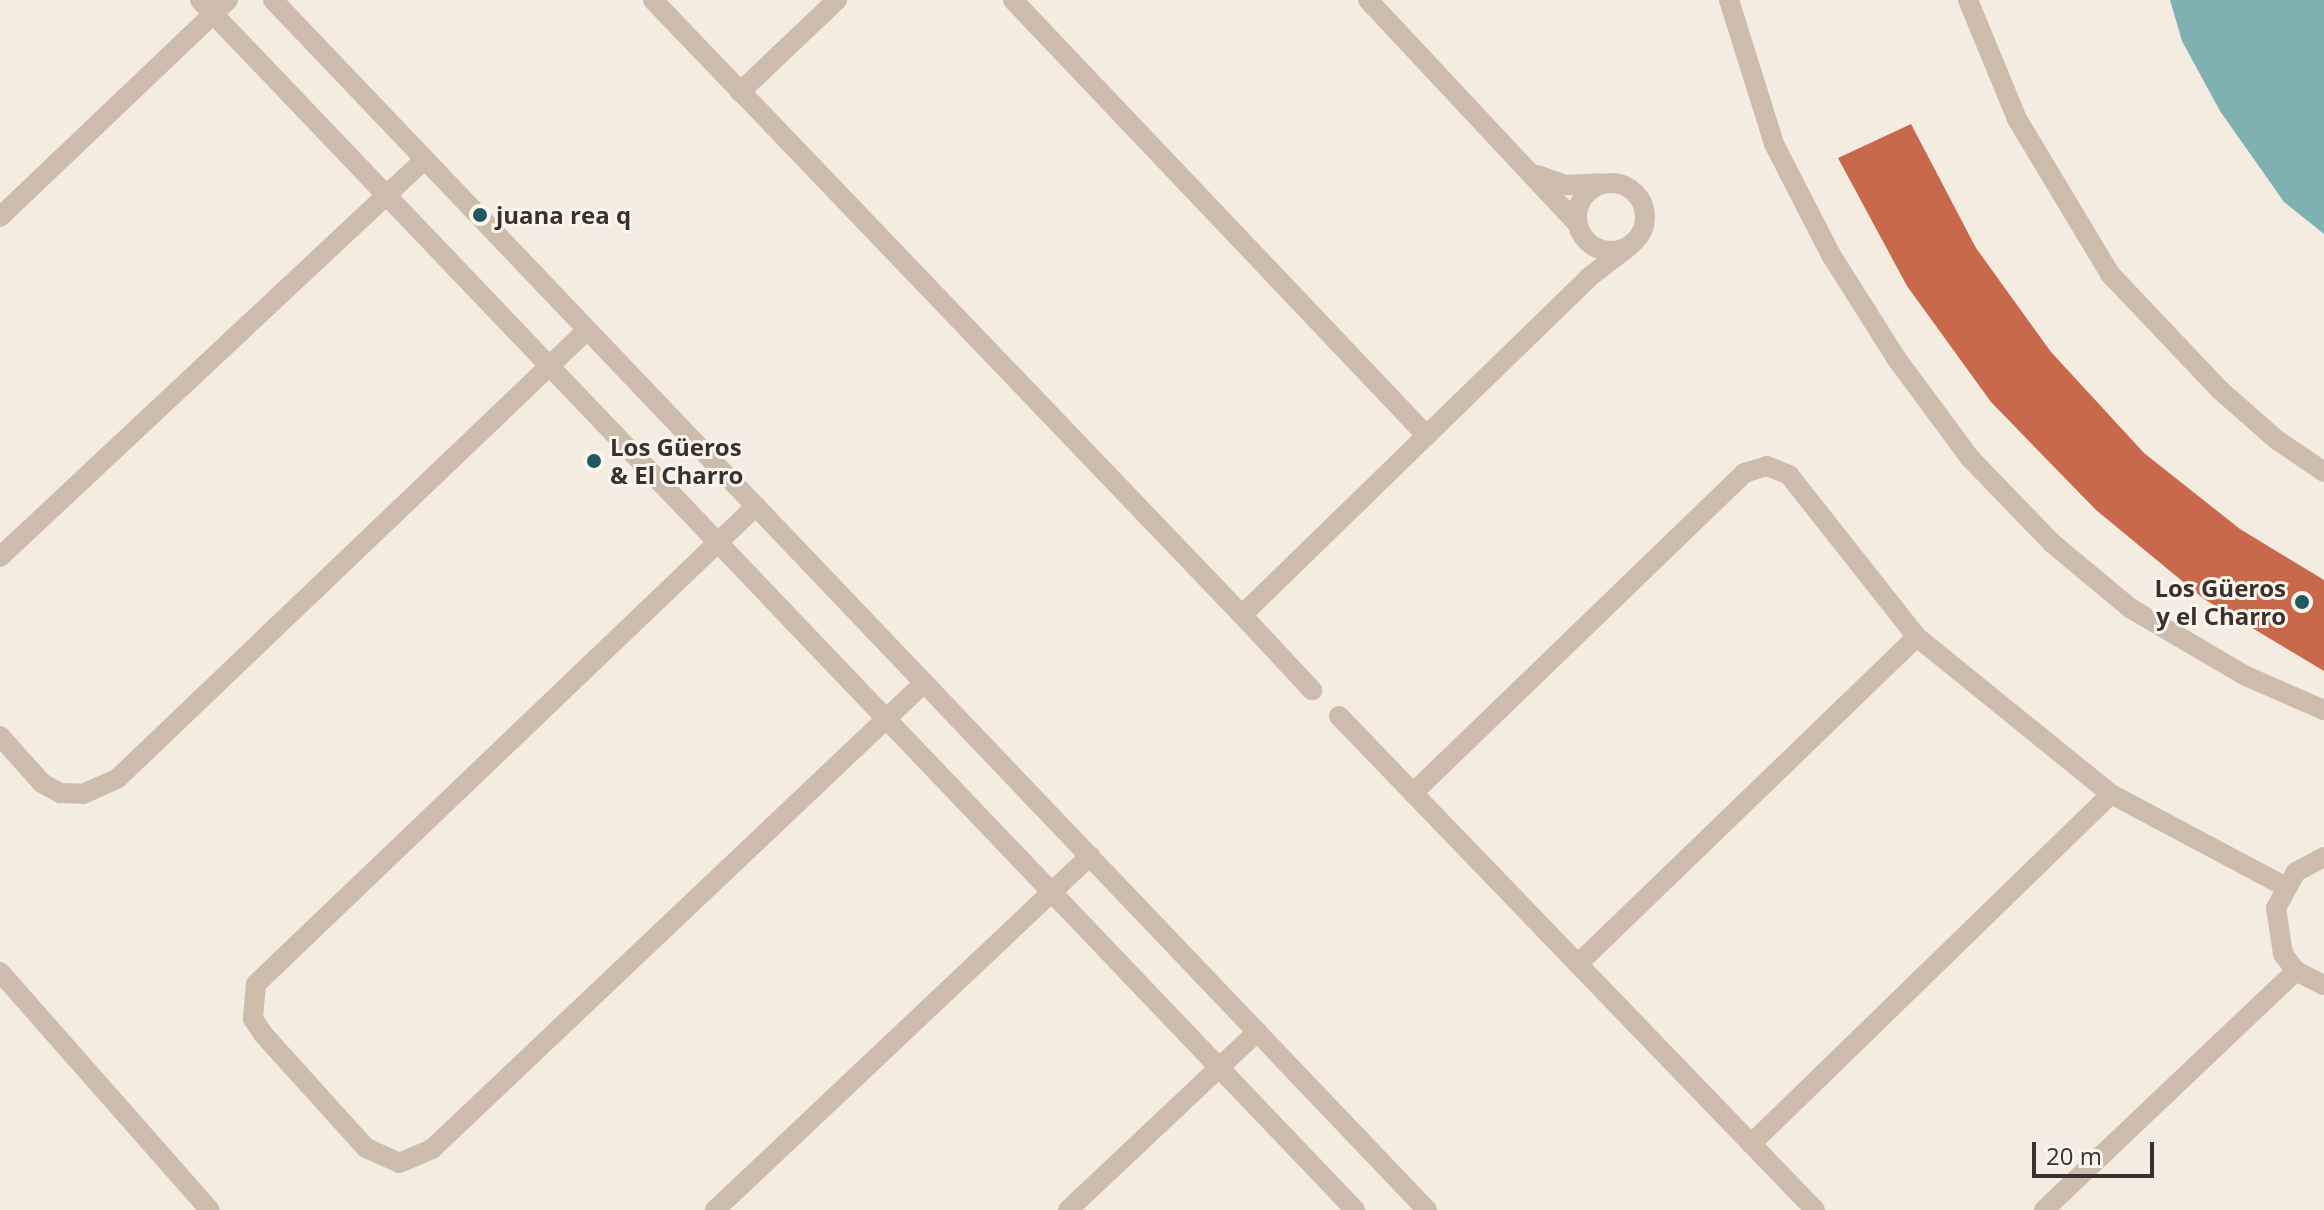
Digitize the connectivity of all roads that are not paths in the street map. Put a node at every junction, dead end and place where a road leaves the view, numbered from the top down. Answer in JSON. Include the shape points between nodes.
{"nodes":[{"id":1,"x":273,"y":0,"type":"edge"},
{"id":2,"x":653,"y":0,"type":"edge"},
{"id":3,"x":837,"y":0,"type":"edge"},
{"id":4,"x":1013,"y":0,"type":"edge"},
{"id":5,"x":1368,"y":0,"type":"edge"},
{"id":6,"x":1729,"y":0,"type":"edge"},
{"id":7,"x":1968,"y":0,"type":"edge"},
{"id":8,"x":214,"y":5,"type":"edge"},
{"id":9,"x":740,"y":92,"type":"junction"},
{"id":10,"x":425,"y":159,"type":"junction"},
{"id":11,"x":1534,"y":173,"type":"junction"},
{"id":12,"x":1610,"y":182,"type":"junction"},
{"id":13,"x":386,"y":195,"type":"junction"},
{"id":14,"x":0,"y":217,"type":"edge"},
{"id":15,"x":1579,"y":229,"type":"junction"},
{"id":16,"x":1631,"y":245,"type":"junction"},
{"id":17,"x":1588,"y":278,"type":"junction"},
{"id":18,"x":587,"y":330,"type":"junction"},
{"id":19,"x":549,"y":366,"type":"junction"},
{"id":20,"x":1427,"y":436,"type":"junction"},
{"id":21,"x":2324,"y":472,"type":"edge"},
{"id":22,"x":756,"y":506,"type":"junction"},
{"id":23,"x":718,"y":543,"type":"junction"},
{"id":24,"x":0,"y":557,"type":"edge"},
{"id":25,"x":1242,"y":615,"type":"junction"},
{"id":26,"x":1917,"y":637,"type":"junction"},
{"id":27,"x":924,"y":683,"type":"junction"},
{"id":28,"x":1312,"y":690,"type":"dead end"},
{"id":29,"x":2324,"y":710,"type":"edge"},
{"id":30,"x":1339,"y":716,"type":"dead end"},
{"id":31,"x":886,"y":719,"type":"junction"},
{"id":32,"x":0,"y":736,"type":"edge"},
{"id":33,"x":1413,"y":793,"type":"junction"},
{"id":34,"x":2111,"y":794,"type":"junction"},
{"id":35,"x":1090,"y":856,"type":"junction"},
{"id":36,"x":2321,"y":856,"type":"edge"},
{"id":37,"x":2284,"y":886,"type":"junction"},
{"id":38,"x":1052,"y":893,"type":"junction"},
{"id":39,"x":1580,"y":962,"type":"junction"},
{"id":40,"x":2296,"y":971,"type":"junction"},
{"id":41,"x":0,"y":972,"type":"edge"},
{"id":42,"x":2324,"y":985,"type":"edge"},
{"id":43,"x":1257,"y":1032,"type":"junction"},
{"id":44,"x":1219,"y":1067,"type":"junction"},
{"id":45,"x":1751,"y":1144,"type":"junction"},
{"id":46,"x":210,"y":1210,"type":"edge"},
{"id":47,"x":715,"y":1210,"type":"edge"},
{"id":48,"x":1068,"y":1210,"type":"edge"},
{"id":49,"x":1355,"y":1210,"type":"edge"},
{"id":50,"x":1427,"y":1210,"type":"edge"},
{"id":51,"x":1815,"y":1210,"type":"edge"},
{"id":52,"x":2044,"y":1210,"type":"edge"}],
"edges":[{"from":1,"to":10,"type":"street"},
{"from":2,"to":9,"type":"street"},
{"from":3,"to":9,"type":"street"},
{"from":4,"to":20,"type":"street"},
{"from":5,"to":11,"type":"street"},
{"from":6,"to":29,"type":"street","via":[[1774,144],[1831,255],[1896,358],[1970,458],[2052,543],[2130,608],[2246,676]]},
{"from":7,"to":21,"type":"street","via":[[2017,119],[2110,274],[2220,390]]},
{"from":8,"to":13,"type":"street"},
{"from":8,"to":14,"type":"street"},
{"from":9,"to":25,"type":"street"},
{"from":10,"to":13,"type":"street"},
{"from":10,"to":18,"type":"street"},
{"from":11,"to":12,"type":"street","via":[[1566,185]]},
{"from":11,"to":15,"type":"street"},
{"from":12,"to":15,"type":"street","via":[[1581,200]]},
{"from":12,"to":16,"type":"street","via":[[1631,189],[1644,205],[1644,227]]},
{"from":13,"to":19,"type":"street"},
{"from":13,"to":24,"type":"street"},
{"from":15,"to":16,"type":"street","via":[[1599,249]]},
{"from":15,"to":17,"type":"street","via":[[1591,265]]},
{"from":16,"to":17,"type":"street"},
{"from":17,"to":20,"type":"street"},
{"from":18,"to":19,"type":"street"},
{"from":18,"to":22,"type":"street"},
{"from":19,"to":23,"type":"street"},
{"from":19,"to":32,"type":"street","via":[[117,779],[83,794],[60,793],[42,783]]},
{"from":20,"to":25,"type":"street"},
{"from":22,"to":23,"type":"street"},
{"from":22,"to":27,"type":"street"},
{"from":23,"to":31,"type":"street"},
{"from":23,"to":31,"type":"street","via":[[256,984],[251,1001],[258,1027],[366,1148],[399,1163],[432,1149]]},
{"from":25,"to":28,"type":"street"},
{"from":26,"to":33,"type":"street","via":[[1789,475],[1756,467]]},
{"from":26,"to":34,"type":"street"},
{"from":26,"to":39,"type":"street"},
{"from":27,"to":31,"type":"street"},
{"from":27,"to":35,"type":"street"},
{"from":30,"to":33,"type":"street"},
{"from":31,"to":38,"type":"street"},
{"from":33,"to":39,"type":"street"},
{"from":34,"to":37,"type":"street"},
{"from":34,"to":45,"type":"street"},
{"from":35,"to":38,"type":"street"},
{"from":35,"to":43,"type":"street"},
{"from":36,"to":37,"type":"street"},
{"from":37,"to":40,"type":"street","via":[[2276,908],[2276,934]]},
{"from":38,"to":44,"type":"street"},
{"from":38,"to":47,"type":"street"},
{"from":39,"to":45,"type":"street"},
{"from":40,"to":42,"type":"street"},
{"from":40,"to":52,"type":"street"},
{"from":41,"to":46,"type":"street"},
{"from":43,"to":44,"type":"street"},
{"from":43,"to":50,"type":"street"},
{"from":44,"to":48,"type":"street"},
{"from":44,"to":49,"type":"street"},
{"from":45,"to":51,"type":"street"}]}
